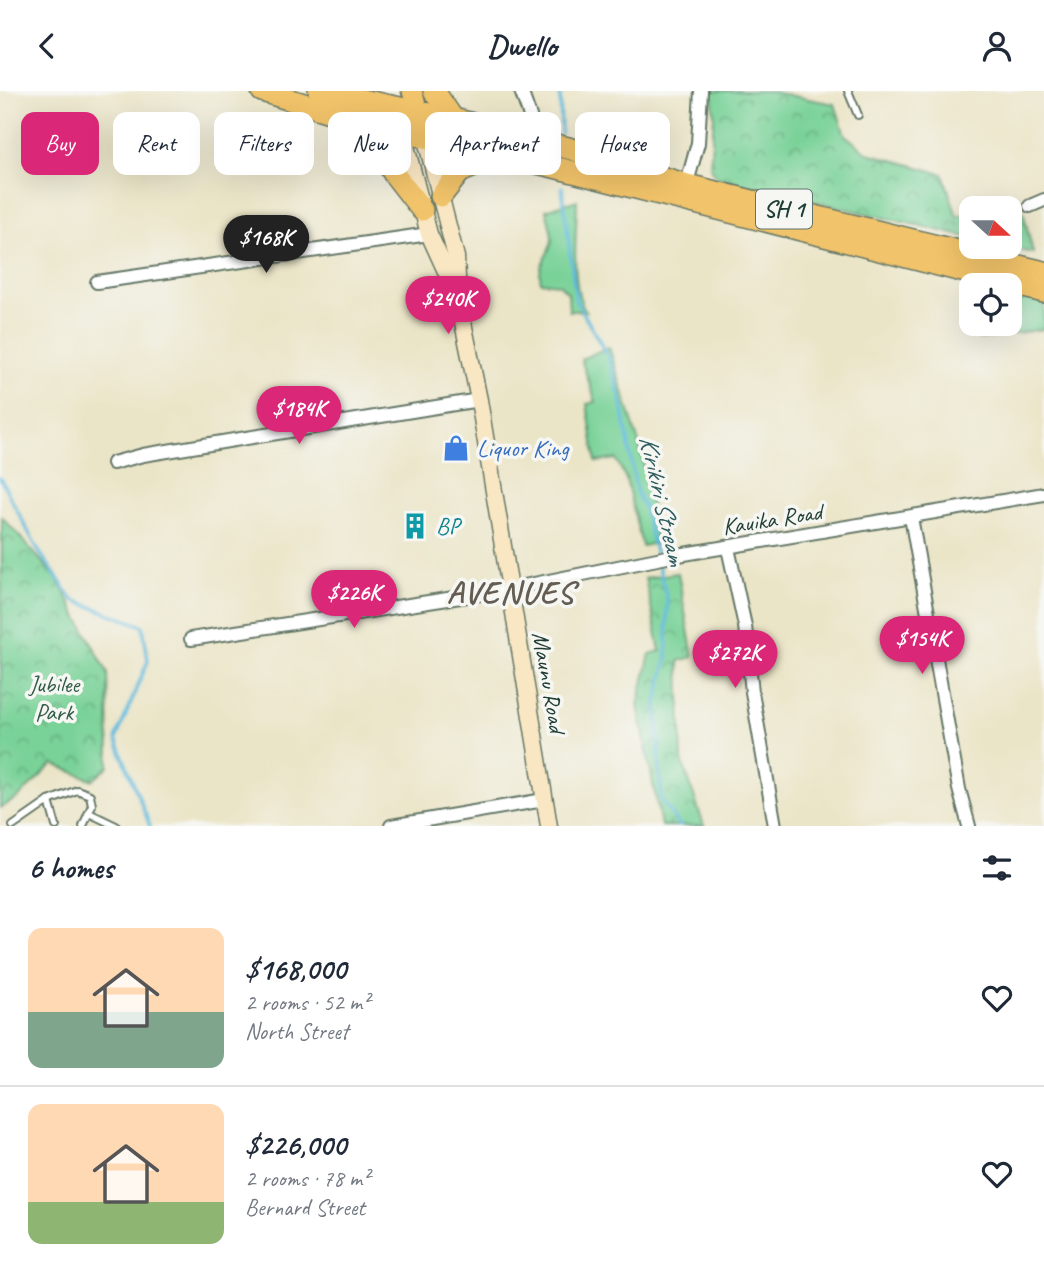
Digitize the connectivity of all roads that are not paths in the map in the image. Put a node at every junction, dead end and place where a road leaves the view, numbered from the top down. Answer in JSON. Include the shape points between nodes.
{"nodes":[{"id":1,"x":262,"y":91,"type":"edge"},
{"id":2,"x":319,"y":91,"type":"edge"},
{"id":3,"x":412,"y":91,"type":"edge"},
{"id":4,"x":434,"y":91,"type":"edge"},
{"id":5,"x":522,"y":91,"type":"edge"},
{"id":6,"x":701,"y":91,"type":"edge"},
{"id":7,"x":848,"y":91,"type":"edge"},
{"id":8,"x":392,"y":99,"type":"edge"},
{"id":9,"x":330,"y":112,"type":"edge"},
{"id":10,"x":419,"y":112,"type":"junction"},
{"id":11,"x":448,"y":112,"type":"edge"},
{"id":12,"x":529,"y":112,"type":"edge"},
{"id":13,"x":425,"y":113,"type":"edge"},
{"id":14,"x":858,"y":115,"type":"dead end"},
{"id":15,"x":411,"y":133,"type":"edge"},
{"id":16,"x":425,"y":136,"type":"joint"},
{"id":17,"x":561,"y":150,"type":"edge"},
{"id":18,"x":561,"y":166,"type":"edge"},
{"id":19,"x":411,"y":167,"type":"edge"},
{"id":20,"x":395,"y":175,"type":"edge"},
{"id":21,"x":435,"y":175,"type":"edge"},
{"id":22,"x":458,"y":175,"type":"edge"},
{"id":23,"x":684,"y":193,"type":"junction"},
{"id":24,"x":441,"y":196,"type":"junction"},
{"id":25,"x":1044,"y":200,"type":"edge"},
{"id":26,"x":1030,"y":205,"type":"dead end"},
{"id":27,"x":422,"y":210,"type":"junction"},
{"id":28,"x":429,"y":234,"type":"junction"},
{"id":29,"x":858,"y":236,"type":"junction"},
{"id":30,"x":1044,"y":272,"type":"edge"},
{"id":31,"x":97,"y":282,"type":"dead end"},
{"id":32,"x":1044,"y":292,"type":"edge"},
{"id":33,"x":458,"y":298,"type":"junction"},
{"id":34,"x":479,"y":400,"type":"junction"},
{"id":35,"x":113,"y":463,"type":"dead end"},
{"id":36,"x":1044,"y":494,"type":"edge"},
{"id":37,"x":911,"y":517,"type":"junction"},
{"id":38,"x":728,"y":548,"type":"junction"},
{"id":39,"x":508,"y":587,"type":"junction"},
{"id":40,"x":191,"y":639,"type":"dead end"},
{"id":41,"x":544,"y":800,"type":"junction"},
{"id":42,"x":49,"y":801,"type":"junction"},
{"id":43,"x":89,"y":813,"type":"junction"},
{"id":44,"x":13,"y":826,"type":"edge"},
{"id":45,"x":56,"y":826,"type":"edge"},
{"id":46,"x":83,"y":826,"type":"edge"},
{"id":47,"x":116,"y":826,"type":"edge"},
{"id":48,"x":391,"y":826,"type":"edge"},
{"id":49,"x":549,"y":826,"type":"edge"},
{"id":50,"x":775,"y":826,"type":"edge"},
{"id":51,"x":969,"y":826,"type":"edge"}],
"edges":[{"from":1,"to":9,"type":"highway","number":"SH 1"},
{"from":2,"to":8,"type":"highway","number":"SH 1"},
{"from":3,"to":10,"type":"main road","name":"Maunu Road"},
{"from":4,"to":11,"type":"highway"},
{"from":5,"to":12,"type":"street"},
{"from":6,"to":23,"type":"street","via":[[698,143]]},
{"from":7,"to":14,"type":"lane"},
{"from":8,"to":10,"type":"highway","number":"SH 1"},
{"from":10,"to":13,"type":"highway","number":"SH 1"},
{"from":10,"to":16,"type":"main road","name":"Maunu Road"},
{"from":15,"to":16,"type":"highway","number":"SH 1"},
{"from":17,"to":23,"type":"highway","number":"SH 1"},
{"from":18,"to":23,"type":"highway","number":"SH 1"},
{"from":19,"to":27,"type":"main road","name":"Maunu Road"},
{"from":20,"to":27,"type":"highway"},
{"from":21,"to":24,"type":"main road","name":"Maunu Road"},
{"from":22,"to":24,"type":"highway"},
{"from":23,"to":29,"type":"highway","number":"SH 1"},
{"from":24,"to":33,"type":"main road","name":"Maunu Road","via":[[456,257]]},
{"from":25,"to":26,"type":"street"},
{"from":27,"to":28,"type":"main road","name":"Maunu Road"},
{"from":28,"to":31,"type":"street"},
{"from":28,"to":33,"type":"main road","name":"Maunu Road"},
{"from":29,"to":30,"type":"highway","number":"SH 1"},
{"from":29,"to":32,"type":"highway","number":"SH 1"},
{"from":33,"to":34,"type":"main road","name":"Maunu Road"},
{"from":34,"to":35,"type":"street"},
{"from":34,"to":39,"type":"main road","name":"Maunu Road"},
{"from":36,"to":37,"type":"street","name":"Kauika Road"},
{"from":37,"to":38,"type":"street","name":"Kauika Road"},
{"from":37,"to":51,"type":"street"},
{"from":38,"to":39,"type":"street","name":"Kauika Road"},
{"from":38,"to":50,"type":"street","via":[[745,626]]},
{"from":39,"to":40,"type":"street","name":"Kauika Road"},
{"from":39,"to":41,"type":"main road","name":"Maunu Road"},
{"from":41,"to":48,"type":"street"},
{"from":41,"to":49,"type":"main road","name":"Maunu Road"},
{"from":42,"to":43,"type":"lane","via":[[77,790],[90,795]]},
{"from":42,"to":44,"type":"lane"},
{"from":42,"to":45,"type":"lane"},
{"from":43,"to":46,"type":"lane"},
{"from":43,"to":47,"type":"lane"}]}
